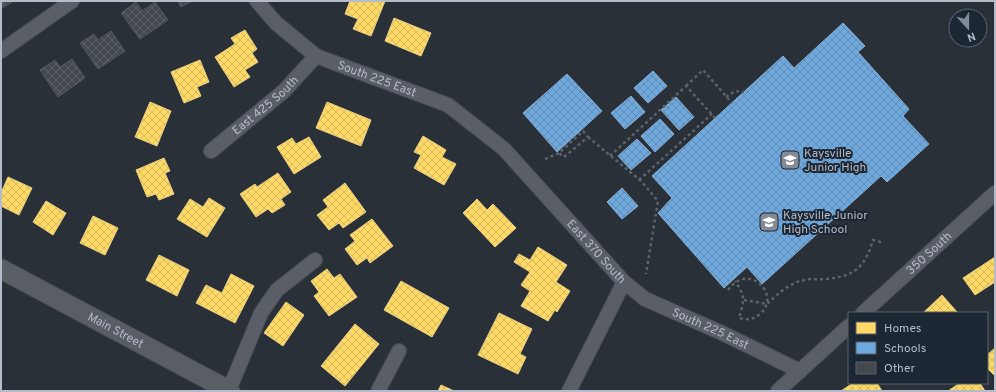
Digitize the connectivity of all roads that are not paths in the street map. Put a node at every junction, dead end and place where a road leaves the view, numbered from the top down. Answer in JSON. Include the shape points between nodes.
{"nodes":[{"id":1,"x":72,"y":1,"type":"edge"},
{"id":2,"x":256,"y":1,"type":"edge"},
{"id":3,"x":1,"y":51,"type":"edge"},
{"id":4,"x":316,"y":56,"type":"junction"},
{"id":5,"x":504,"y":149,"type":"joint"},
{"id":6,"x":211,"y":151,"type":"dead end"},
{"id":7,"x":995,"y":193,"type":"edge"},
{"id":8,"x":315,"y":260,"type":"dead end"},
{"id":9,"x":1,"y":269,"type":"edge"},
{"id":10,"x":624,"y":282,"type":"junction"},
{"id":11,"x":864,"y":312,"type":"edge"},
{"id":12,"x":848,"y":327,"type":"edge"},
{"id":13,"x":399,"y":351,"type":"dead end"},
{"id":14,"x":800,"y":371,"type":"junction"},
{"id":15,"x":230,"y":391,"type":"edge"},
{"id":16,"x":378,"y":391,"type":"edge"},
{"id":17,"x":569,"y":391,"type":"edge"},
{"id":18,"x":778,"y":391,"type":"edge"}],
"edges":[{"from":1,"to":3,"type":"street"},
{"from":2,"to":4,"type":"street","name":"South 225 East","via":[[276,23]]},
{"from":4,"to":5,"type":"street","name":"South 225 East","via":[[448,105]]},
{"from":4,"to":6,"type":"street","name":"East 425 South","via":[[284,91]]},
{"from":5,"to":10,"type":"street","name":"East 370 South"},
{"from":7,"to":11,"type":"street","name":"350 South"},
{"from":8,"to":15,"type":"street","via":[[277,290],[261,313]]},
{"from":9,"to":15,"type":"main road","name":"Main Street"},
{"from":10,"to":14,"type":"street","name":"South 225 East","via":[[644,299]]},
{"from":10,"to":17,"type":"street","name":"East 370 South"},
{"from":12,"to":14,"type":"street"},
{"from":13,"to":16,"type":"street"},
{"from":14,"to":18,"type":"street"}]}
